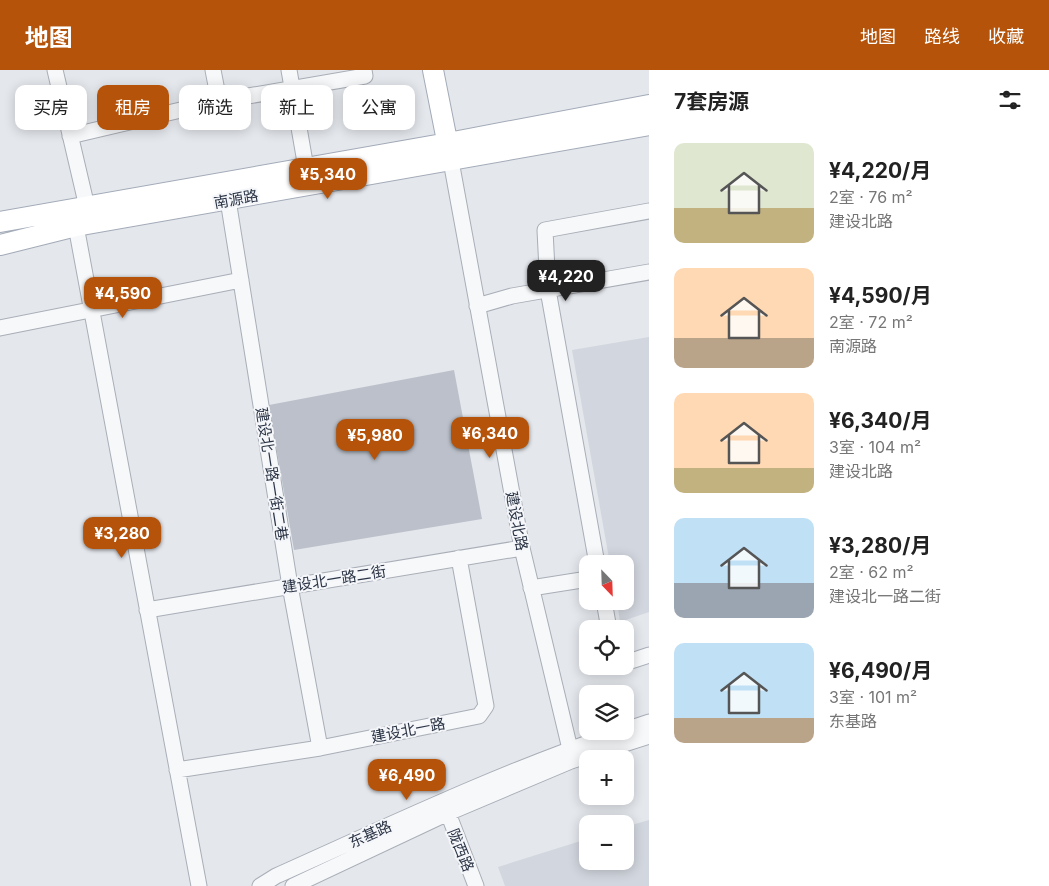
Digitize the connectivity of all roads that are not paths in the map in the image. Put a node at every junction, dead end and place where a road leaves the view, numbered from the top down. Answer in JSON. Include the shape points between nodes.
{"nodes":[{"id":1,"x":55,"y":70,"type":"edge"},
{"id":2,"x":213,"y":70,"type":"edge"},
{"id":3,"x":289,"y":70,"type":"edge"},
{"id":4,"x":433,"y":70,"type":"edge"},
{"id":5,"x":444,"y":70,"type":"edge"},
{"id":6,"x":365,"y":73,"type":"edge"},
{"id":7,"x":216,"y":85,"type":"edge"},
{"id":8,"x":291,"y":85,"type":"edge"},
{"id":9,"x":313,"y":85,"type":"edge"},
{"id":10,"x":649,"y":105,"type":"edge"},
{"id":11,"x":179,"y":110,"type":"edge"},
{"id":12,"x":649,"y":125,"type":"edge"},
{"id":13,"x":299,"y":130,"type":"edge"},
{"id":14,"x":70,"y":136,"type":"junction"},
{"id":15,"x":454,"y":151,"type":"junction"},
{"id":16,"x":306,"y":168,"type":"junction"},
{"id":17,"x":228,"y":200,"type":"junction"},
{"id":18,"x":87,"y":207,"type":"junction"},
{"id":19,"x":649,"y":211,"type":"edge"},
{"id":20,"x":0,"y":222,"type":"edge"},
{"id":21,"x":76,"y":226,"type":"junction"},
{"id":22,"x":0,"y":244,"type":"edge"},
{"id":23,"x":649,"y":272,"type":"edge"},
{"id":24,"x":241,"y":280,"type":"junction"},
{"id":25,"x":548,"y":290,"type":"junction"},
{"id":26,"x":482,"y":304,"type":"junction"},
{"id":27,"x":91,"y":310,"type":"junction"},
{"id":28,"x":0,"y":328,"type":"edge"},
{"id":29,"x":522,"y":548,"type":"junction"},
{"id":30,"x":595,"y":555,"type":"edge"},
{"id":31,"x":459,"y":558,"type":"junction"},
{"id":32,"x":579,"y":580,"type":"edge"},
{"id":33,"x":290,"y":586,"type":"junction"},
{"id":34,"x":535,"y":587,"type":"junction"},
{"id":35,"x":147,"y":610,"type":"junction"},
{"id":36,"x":649,"y":655,"type":"edge"},
{"id":37,"x":634,"y":660,"type":"edge"},
{"id":38,"x":649,"y":722,"type":"edge"},
{"id":39,"x":634,"y":727,"type":"edge"},
{"id":40,"x":649,"y":736,"type":"edge"},
{"id":41,"x":603,"y":740,"type":"edge"},
{"id":42,"x":320,"y":748,"type":"junction"},
{"id":43,"x":575,"y":753,"type":"junction"},
{"id":44,"x":177,"y":770,"type":"junction"},
{"id":45,"x":448,"y":813,"type":"junction"},
{"id":46,"x":198,"y":886,"type":"edge"},
{"id":47,"x":260,"y":886,"type":"edge"},
{"id":48,"x":294,"y":886,"type":"edge"},
{"id":49,"x":476,"y":886,"type":"edge"}],
"edges":[{"from":1,"to":14,"type":"street"},
{"from":2,"to":7,"type":"street"},
{"from":3,"to":8,"type":"street"},
{"from":4,"to":15,"type":"main road"},
{"from":5,"to":15,"type":"main road"},
{"from":6,"to":9,"type":"street"},
{"from":10,"to":15,"type":"main road","name":"南源路"},
{"from":11,"to":14,"type":"street"},
{"from":12,"to":15,"type":"main road","name":"南源路"},
{"from":13,"to":16,"type":"street"},
{"from":14,"to":18,"type":"street"},
{"from":15,"to":16,"type":"main road","name":"南源路"},
{"from":15,"to":17,"type":"main road","name":"南源路"},
{"from":15,"to":26,"type":"street","name":"建设北路"},
{"from":16,"to":18,"type":"main road","name":"南源路"},
{"from":17,"to":21,"type":"main road","name":"南源路"},
{"from":17,"to":24,"type":"street","name":"建设北一路一街二巷"},
{"from":18,"to":20,"type":"main road","name":"南源路"},
{"from":19,"to":25,"type":"street","via":[[545,230]]},
{"from":21,"to":22,"type":"main road","name":"南源路"},
{"from":21,"to":27,"type":"street"},
{"from":23,"to":25,"type":"street"},
{"from":24,"to":27,"type":"street"},
{"from":24,"to":33,"type":"street","name":"建设北一路一街二巷"},
{"from":25,"to":26,"type":"street"},
{"from":25,"to":30,"type":"street"},
{"from":26,"to":29,"type":"street","name":"建设北路"},
{"from":26,"to":34,"type":"street","name":"建设北路"},
{"from":27,"to":28,"type":"street"},
{"from":27,"to":35,"type":"street"},
{"from":29,"to":31,"type":"street","name":"建设北一路二街"},
{"from":29,"to":34,"type":"street","name":"建设北路"},
{"from":31,"to":33,"type":"street","name":"建设北一路二街"},
{"from":31,"to":42,"type":"street","name":"建设北一路","via":[[486,706],[480,716]]},
{"from":32,"to":34,"type":"street"},
{"from":33,"to":35,"type":"street","name":"建设北一路二街"},
{"from":33,"to":42,"type":"street","name":"建设北一路一街二巷"},
{"from":34,"to":43,"type":"street","name":"建设北路"},
{"from":35,"to":44,"type":"street"},
{"from":36,"to":37,"type":"street"},
{"from":38,"to":39,"type":"street","name":"东基路"},
{"from":40,"to":43,"type":"street","name":"东基路"},
{"from":41,"to":43,"type":"street","name":"东基路"},
{"from":42,"to":44,"type":"street","name":"建设北一路"},
{"from":43,"to":45,"type":"street","name":"东基路"},
{"from":43,"to":47,"type":"street","name":"东基路","via":[[348,844]]},
{"from":44,"to":46,"type":"street"},
{"from":45,"to":48,"type":"street","name":"东基路"},
{"from":45,"to":49,"type":"street","name":"陇西路"}]}
